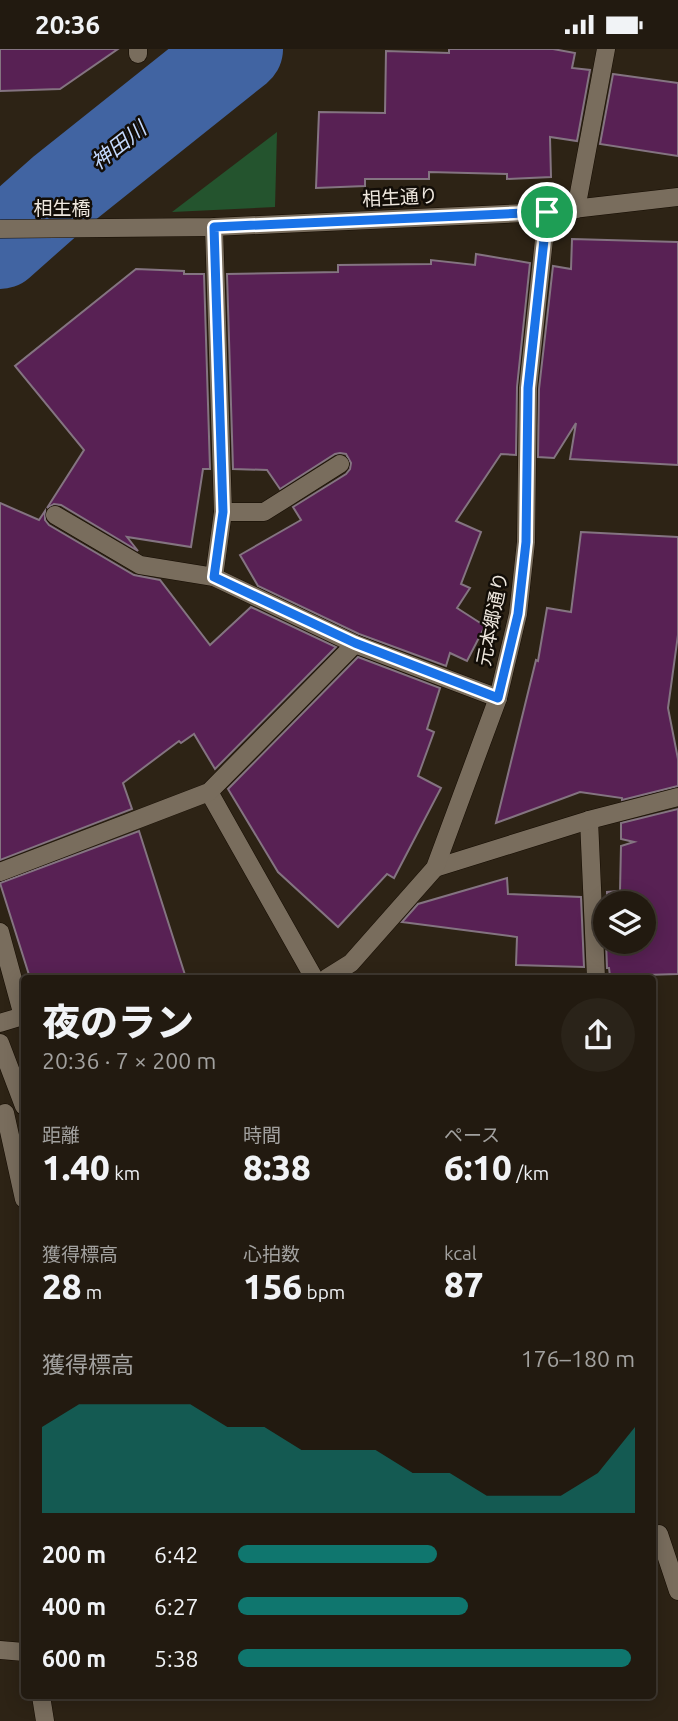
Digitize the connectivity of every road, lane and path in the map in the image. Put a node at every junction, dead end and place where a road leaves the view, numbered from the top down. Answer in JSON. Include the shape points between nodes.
{"nodes":[{"id":1,"x":606,"y":49,"type":"edge"},
{"id":2,"x":678,"y":197,"type":"edge"},
{"id":3,"x":576,"y":209,"type":"junction"},
{"id":4,"x":547,"y":212,"type":"junction"},
{"id":5,"x":214,"y":227,"type":"junction"},
{"id":6,"x":0,"y":229,"type":"edge"},
{"id":7,"x":123,"y":229,"type":"joint"},
{"id":8,"x":340,"y":464,"type":"dead end"},
{"id":9,"x":223,"y":512,"type":"junction"},
{"id":10,"x":55,"y":515,"type":"dead end"},
{"id":11,"x":214,"y":577,"type":"junction"},
{"id":12,"x":355,"y":643,"type":"junction"},
{"id":13,"x":498,"y":698,"type":"junction"},
{"id":14,"x":209,"y":792,"type":"junction"},
{"id":15,"x":678,"y":797,"type":"edge"},
{"id":16,"x":589,"y":820,"type":"junction"},
{"id":17,"x":435,"y":868,"type":"junction"},
{"id":18,"x":0,"y":872,"type":"edge"},
{"id":19,"x":0,"y":932,"type":"edge"},
{"id":20,"x":351,"y":970,"type":"edge"},
{"id":21,"x":312,"y":975,"type":"edge"},
{"id":22,"x":596,"y":975,"type":"edge"},
{"id":23,"x":21,"y":1009,"type":"edge"},
{"id":24,"x":21,"y":1017,"type":"edge"},
{"id":25,"x":0,"y":1023,"type":"edge"},
{"id":26,"x":0,"y":1043,"type":"edge"},
{"id":27,"x":21,"y":1098,"type":"edge"},
{"id":28,"x":21,"y":1107,"type":"edge"},
{"id":29,"x":3,"y":1114,"type":"edge"},
{"id":30,"x":21,"y":1187,"type":"edge"},
{"id":31,"x":659,"y":1534,"type":"dead end"},
{"id":32,"x":678,"y":1591,"type":"edge"},
{"id":33,"x":0,"y":1650,"type":"edge"},
{"id":34,"x":21,"y":1652,"type":"edge"},
{"id":35,"x":41,"y":1699,"type":"edge"},
{"id":36,"x":45,"y":1721,"type":"edge"}],
"edges":[{"from":1,"to":3,"type":"street"},
{"from":2,"to":3,"type":"street","name":"相生通り"},
{"from":3,"to":4,"type":"street","name":"相生通り"},
{"from":4,"to":5,"type":"street","name":"相生通り"},
{"from":4,"to":13,"type":"street","name":"元本郷通り","via":[[528,388],[526,542],[518,614]]},
{"from":5,"to":7,"type":"street","name":"相生通り"},
{"from":5,"to":9,"type":"street"},
{"from":6,"to":7,"type":"street","name":"相生橋"},
{"from":8,"to":9,"type":"street","via":[[264,512]]},
{"from":9,"to":11,"type":"street"},
{"from":10,"to":11,"type":"street","via":[[140,565]]},
{"from":11,"to":12,"type":"street"},
{"from":12,"to":13,"type":"street"},
{"from":12,"to":14,"type":"street"},
{"from":13,"to":17,"type":"street","name":"元本郷通り"},
{"from":14,"to":18,"type":"street"},
{"from":14,"to":21,"type":"street"},
{"from":15,"to":16,"type":"street"},
{"from":16,"to":17,"type":"street"},
{"from":16,"to":22,"type":"street"},
{"from":17,"to":20,"type":"street","name":"元本郷通り"},
{"from":19,"to":23,"type":"street"},
{"from":24,"to":25,"type":"street"},
{"from":26,"to":27,"type":"street"},
{"from":28,"to":29,"type":"street"},
{"from":29,"to":30,"type":"street"},
{"from":31,"to":32,"type":"street"},
{"from":33,"to":34,"type":"street"},
{"from":35,"to":36,"type":"street"}]}
